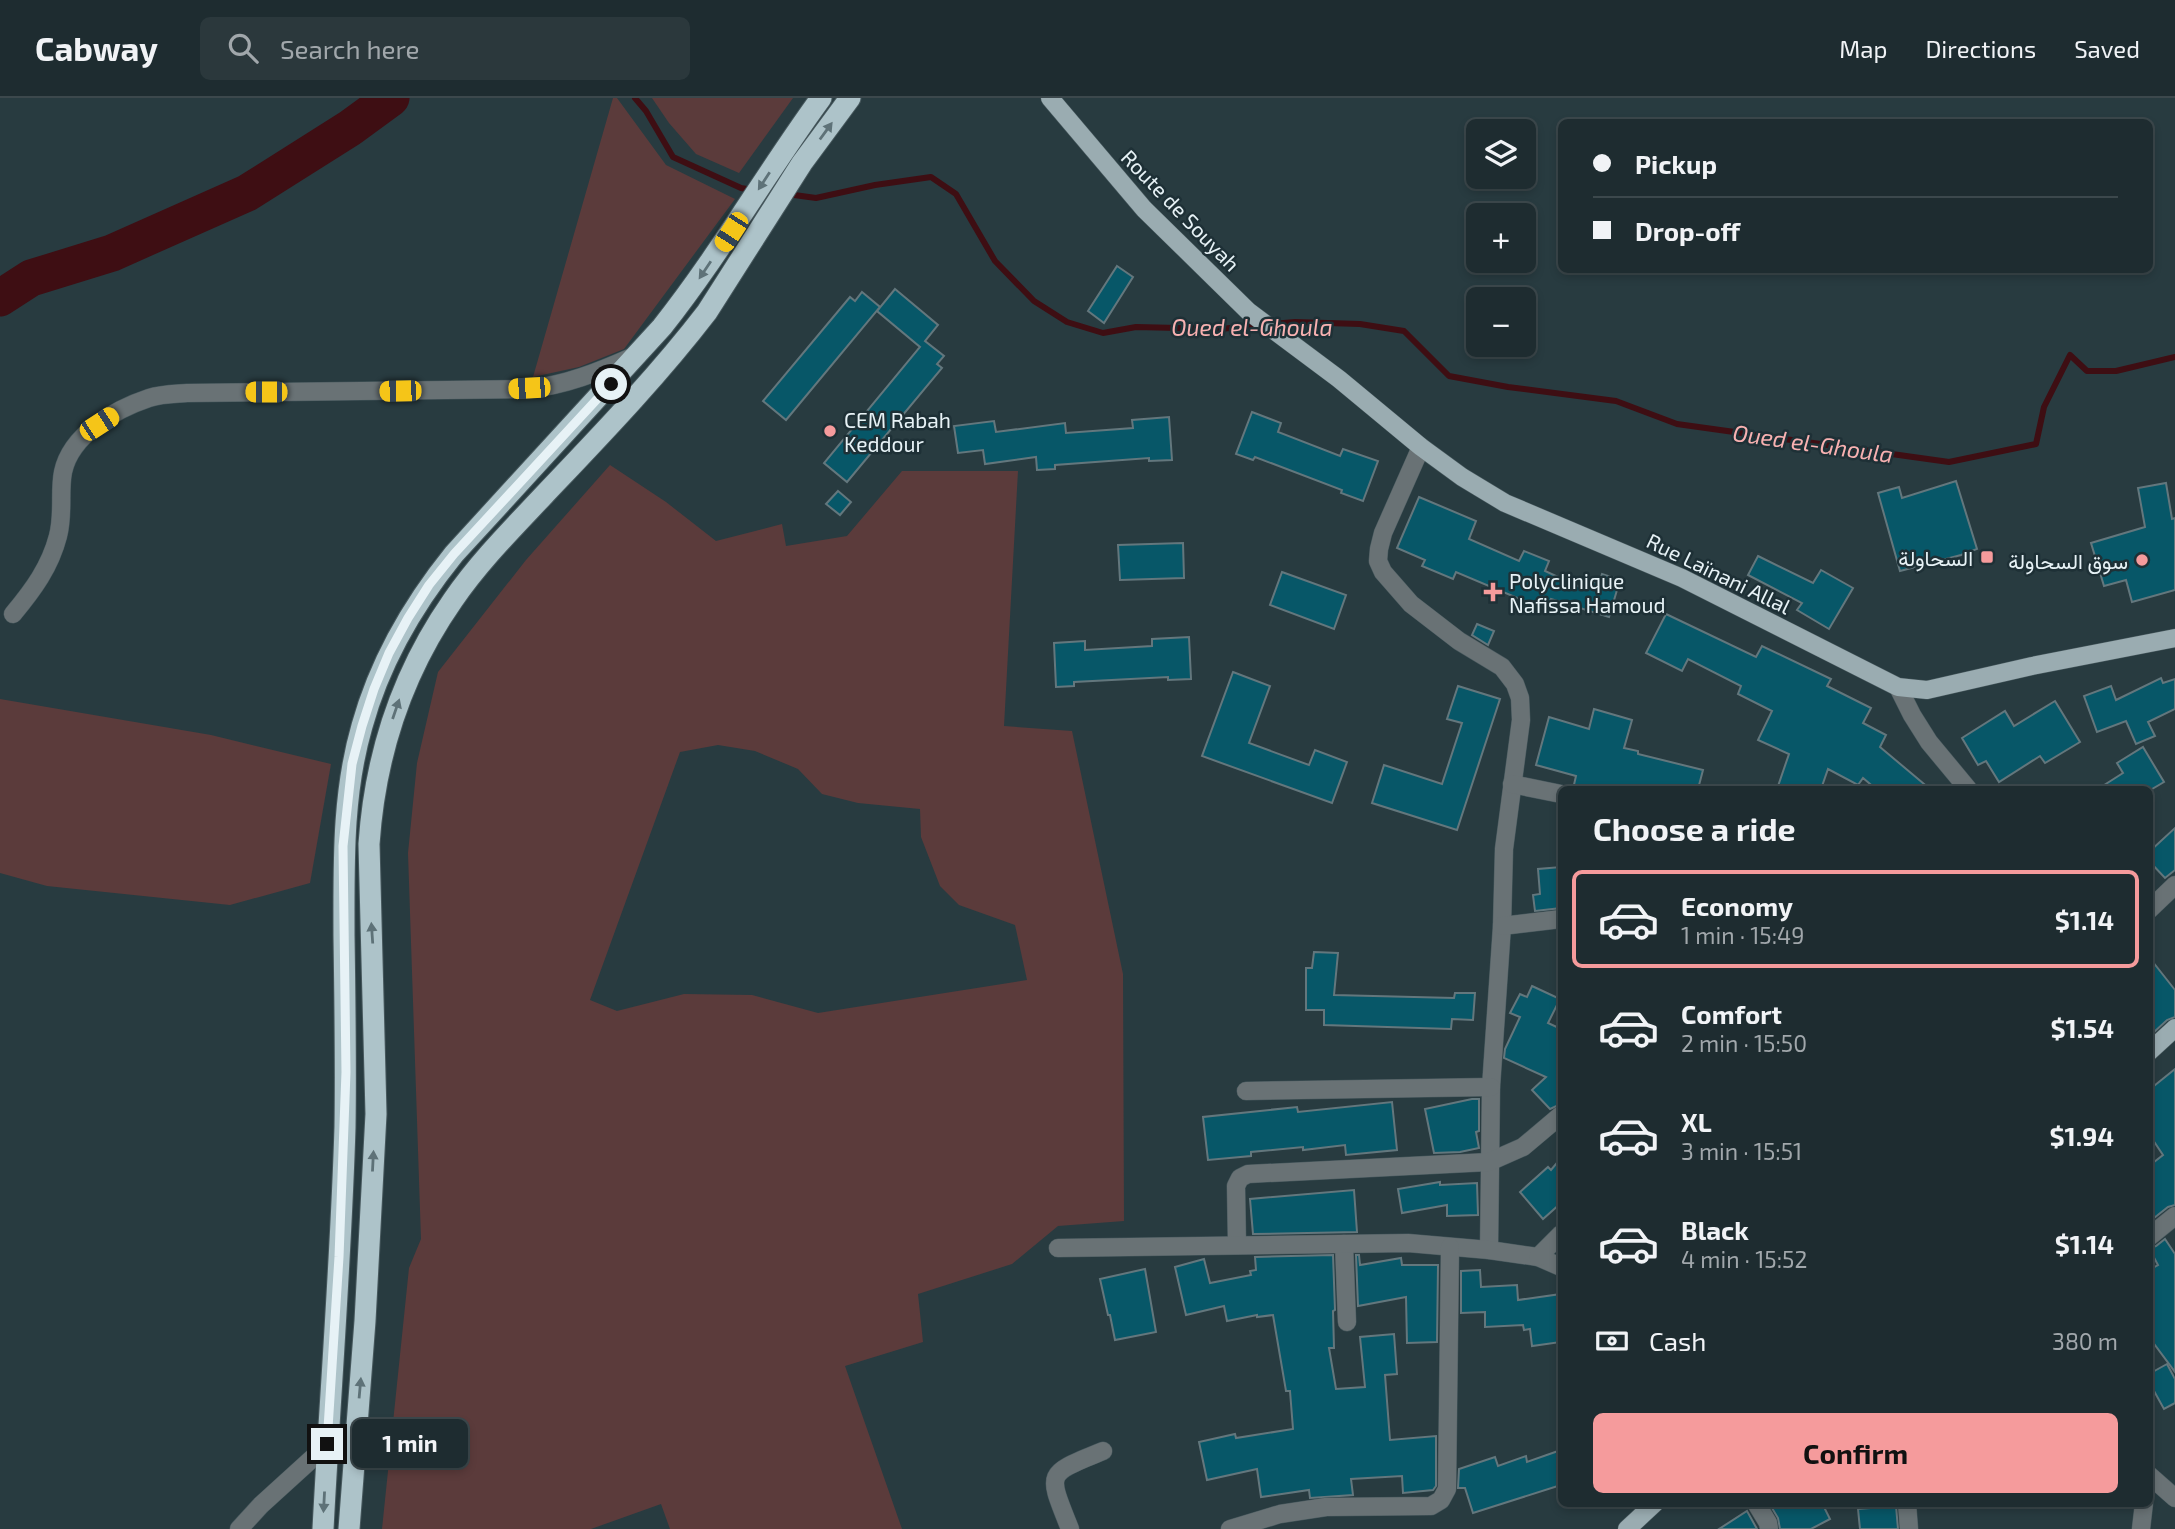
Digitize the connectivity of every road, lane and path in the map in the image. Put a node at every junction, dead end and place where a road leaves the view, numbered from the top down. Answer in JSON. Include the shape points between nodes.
{"nodes":[{"id":1,"x":821,"y":98,"type":"edge"},
{"id":2,"x":850,"y":98,"type":"edge"},
{"id":3,"x":1050,"y":98,"type":"edge"},
{"id":4,"x":1289,"y":343,"type":"joint"},
{"id":5,"x":638,"y":355,"type":"junction"},
{"id":6,"x":1421,"y":447,"type":"junction"},
{"id":7,"x":13,"y":614,"type":"dead end"},
{"id":8,"x":2175,"y":638,"type":"edge"},
{"id":9,"x":1898,"y":687,"type":"junction"},
{"id":10,"x":1512,"y":784,"type":"junction"},
{"id":11,"x":1966,"y":786,"type":"edge"},
{"id":12,"x":1558,"y":793,"type":"edge"},
{"id":13,"x":2175,"y":886,"type":"edge"},
{"id":14,"x":2153,"y":905,"type":"edge"},
{"id":15,"x":1558,"y":919,"type":"edge"},
{"id":16,"x":1502,"y":926,"type":"junction"},
{"id":17,"x":2175,"y":1028,"type":"edge"},
{"id":18,"x":2153,"y":1048,"type":"edge"},
{"id":19,"x":1492,"y":1087,"type":"junction"},
{"id":20,"x":1246,"y":1091,"type":"dead end"},
{"id":21,"x":1558,"y":1118,"type":"edge"},
{"id":22,"x":1489,"y":1162,"type":"junction"},
{"id":23,"x":2175,"y":1216,"type":"edge"},
{"id":24,"x":2153,"y":1234,"type":"edge"},
{"id":25,"x":1558,"y":1237,"type":"edge"},
{"id":26,"x":1344,"y":1244,"type":"junction"},
{"id":27,"x":1237,"y":1245,"type":"junction"},
{"id":28,"x":1450,"y":1247,"type":"junction"},
{"id":29,"x":1058,"y":1248,"type":"dead end"},
{"id":30,"x":1489,"y":1250,"type":"junction"},
{"id":31,"x":1538,"y":1257,"type":"junction"},
{"id":32,"x":1558,"y":1266,"type":"edge"},
{"id":33,"x":1347,"y":1322,"type":"dead end"},
{"id":34,"x":327,"y":1444,"type":"junction"},
{"id":35,"x":1102,"y":1451,"type":"dead end"},
{"id":36,"x":2153,"y":1479,"type":"edge"},
{"id":37,"x":2175,"y":1498,"type":"edge"},
{"id":38,"x":1651,"y":1507,"type":"edge"},
{"id":39,"x":1758,"y":1507,"type":"edge"},
{"id":40,"x":1907,"y":1507,"type":"edge"},
{"id":41,"x":2144,"y":1507,"type":"edge"},
{"id":42,"x":239,"y":1529,"type":"edge"},
{"id":43,"x":323,"y":1529,"type":"edge"},
{"id":44,"x":349,"y":1529,"type":"edge"},
{"id":45,"x":1070,"y":1529,"type":"edge"},
{"id":46,"x":1230,"y":1529,"type":"edge"},
{"id":47,"x":1627,"y":1529,"type":"edge"},
{"id":48,"x":1769,"y":1529,"type":"edge"},
{"id":49,"x":1909,"y":1529,"type":"edge"},
{"id":50,"x":2141,"y":1529,"type":"edge"}],
"edges":[{"from":1,"to":5,"type":"highway","one_way":true,"via":[[692,289]]},
{"from":44,"to":2,"type":"highway","one_way":true,"via":[[376,1114],[369,844],[378,770],[400,698],[453,599],[501,540],[690,335]]},
{"from":3,"to":4,"type":"main road","name":"Route de Souyah","via":[[1144,209],[1248,311]]},
{"from":4,"to":6,"type":"main road","name":"Rue Laïnani Allal"},
{"from":5,"to":7,"type":"street","via":[[539,388],[152,397],[88,433],[71,452],[63,472],[62,517],[53,553]]},
{"from":5,"to":34,"type":"highway","via":[[429,585],[389,653],[362,726],[352,764],[343,846],[346,1072]]},
{"from":6,"to":9,"type":"main road","name":"Rue Laïnani Allal","via":[[1505,503],[1682,578]]},
{"from":6,"to":10,"type":"street","via":[[1383,533],[1378,561],[1382,572],[1411,604],[1502,667],[1516,684],[1521,720]]},
{"from":8,"to":9,"type":"main road","name":"Rue Laïnani Allal","via":[[1927,690]]},
{"from":9,"to":11,"type":"street","via":[[1929,742]]},
{"from":10,"to":12,"type":"street"},
{"from":10,"to":16,"type":"street"},
{"from":13,"to":14,"type":"street"},
{"from":15,"to":16,"type":"street"},
{"from":16,"to":19,"type":"street"},
{"from":17,"to":18,"type":"main road"},
{"from":19,"to":20,"type":"street"},
{"from":19,"to":22,"type":"street"},
{"from":21,"to":22,"type":"street","via":[[1523,1147]]},
{"from":22,"to":27,"type":"street","via":[[1248,1174],[1236,1186]]},
{"from":22,"to":30,"type":"street"},
{"from":23,"to":24,"type":"street"},
{"from":25,"to":31,"type":"street"},
{"from":26,"to":27,"type":"street"},
{"from":26,"to":28,"type":"street"},
{"from":26,"to":33,"type":"street"},
{"from":27,"to":29,"type":"street"},
{"from":28,"to":30,"type":"street"},
{"from":28,"to":46,"type":"street","via":[[1447,1489],[1441,1500],[1430,1506],[1326,1507]]},
{"from":30,"to":31,"type":"street"},
{"from":31,"to":32,"type":"street"},
{"from":34,"to":42,"type":"street"},
{"from":34,"to":43,"type":"highway","one_way":true},
{"from":35,"to":45,"type":"street","via":[[1055,1476]]},
{"from":36,"to":37,"type":"street"},
{"from":38,"to":47,"type":"main road"},
{"from":39,"to":48,"type":"street"},
{"from":40,"to":49,"type":"street"},
{"from":41,"to":50,"type":"street"}]}
